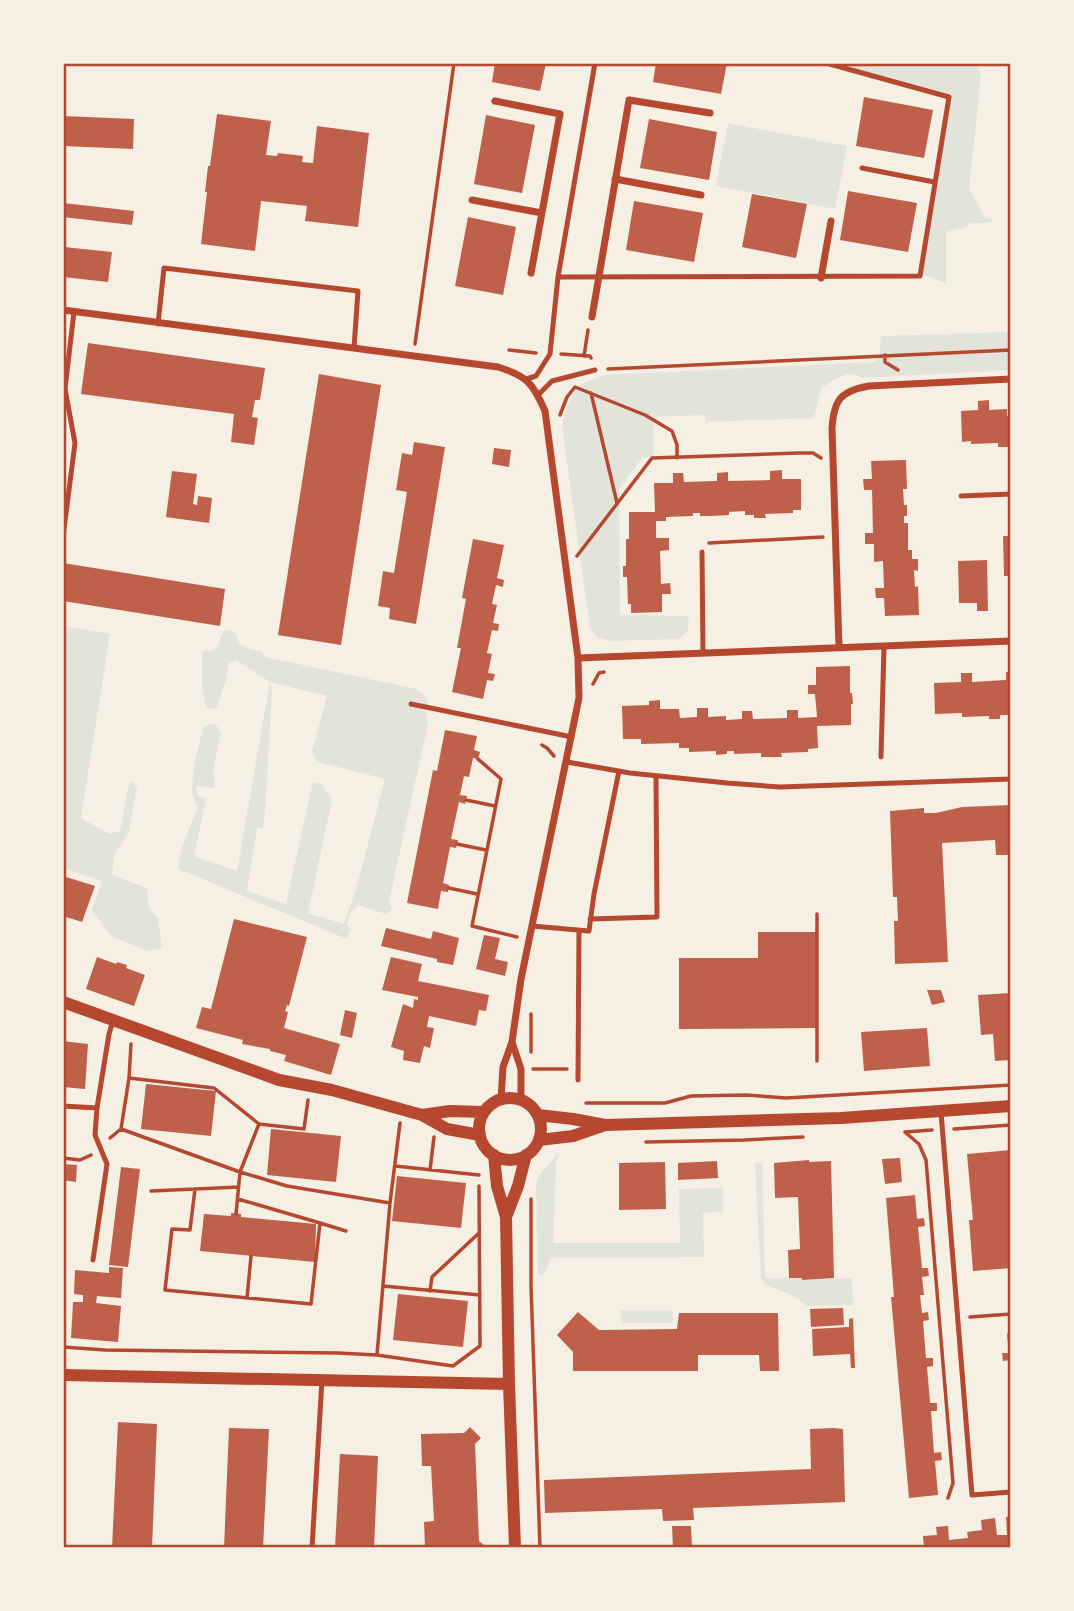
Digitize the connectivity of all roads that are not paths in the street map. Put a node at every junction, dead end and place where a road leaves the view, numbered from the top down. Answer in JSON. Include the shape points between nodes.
{"nodes":[{"id":1,"x":595,"y":63,"type":"edge"},
{"id":2,"x":826,"y":63,"type":"edge"},
{"id":3,"x":495,"y":101,"type":"dead end"},
{"id":4,"x":710,"y":113,"type":"dead end"},
{"id":5,"x":862,"y":168,"type":"dead end"},
{"id":6,"x":615,"y":179,"type":"junction"},
{"id":7,"x":934,"y":182,"type":"junction"},
{"id":8,"x":701,"y":195,"type":"dead end"},
{"id":9,"x":472,"y":200,"type":"dead end"},
{"id":10,"x":542,"y":213,"type":"junction"},
{"id":11,"x":831,"y":221,"type":"dead end"},
{"id":12,"x":531,"y":273,"type":"dead end"},
{"id":13,"x":558,"y":277,"type":"junction"},
{"id":14,"x":598,"y":278,"type":"junction"},
{"id":15,"x":821,"y":278,"type":"junction"},
{"id":16,"x":63,"y":310,"type":"edge"},
{"id":17,"x":74,"y":312,"type":"junction"},
{"id":18,"x":592,"y":317,"type":"dead end"},
{"id":19,"x":158,"y":324,"type":"junction"},
{"id":20,"x":354,"y":348,"type":"junction"},
{"id":21,"x":594,"y":370,"type":"road end"},
{"id":22,"x":1011,"y":379,"type":"edge"},
{"id":23,"x":528,"y":381,"type":"junction"},
{"id":24,"x":538,"y":395,"type":"junction"},
{"id":25,"x":1011,"y":494,"type":"edge"},
{"id":26,"x":961,"y":496,"type":"dead end"},
{"id":27,"x":63,"y":537,"type":"edge"},
{"id":28,"x":702,"y":552,"type":"dead end"},
{"id":29,"x":1011,"y":641,"type":"edge"},
{"id":30,"x":884,"y":646,"type":"junction"},
{"id":31,"x":839,"y":647,"type":"junction"},
{"id":32,"x":703,"y":653,"type":"junction"},
{"id":33,"x":578,"y":658,"type":"junction"},
{"id":34,"x":411,"y":704,"type":"dead end"},
{"id":35,"x":572,"y":737,"type":"junction"},
{"id":36,"x":881,"y":757,"type":"dead end"},
{"id":37,"x":567,"y":762,"type":"junction"},
{"id":38,"x":619,"y":771,"type":"junction"},
{"id":39,"x":656,"y":776,"type":"junction"},
{"id":40,"x":1011,"y":779,"type":"edge"},
{"id":41,"x":590,"y":919,"type":"junction"},
{"id":42,"x":532,"y":926,"type":"junction"},
{"id":43,"x":579,"y":930,"type":"junction"},
{"id":44,"x":63,"y":1002,"type":"edge"},
{"id":45,"x":113,"y":1021,"type":"junction"},
{"id":46,"x":512,"y":1042,"type":"junction"},
{"id":47,"x":578,"y":1080,"type":"dead end"},
{"id":48,"x":501,"y":1099,"type":"junction"},
{"id":49,"x":521,"y":1100,"type":"junction"},
{"id":50,"x":63,"y":1106,"type":"edge"},
{"id":51,"x":1011,"y":1106,"type":"edge"},
{"id":52,"x":97,"y":1108,"type":"junction"},
{"id":53,"x":483,"y":1112,"type":"junction"},
{"id":54,"x":941,"y":1112,"type":"junction"},
{"id":55,"x":422,"y":1115,"type":"junction"},
{"id":56,"x":538,"y":1115,"type":"junction"},
{"id":57,"x":605,"y":1125,"type":"junction"},
{"id":58,"x":480,"y":1135,"type":"junction"},
{"id":59,"x":539,"y":1140,"type":"junction"},
{"id":60,"x":526,"y":1155,"type":"junction"},
{"id":61,"x":494,"y":1156,"type":"junction"},
{"id":62,"x":506,"y":1217,"type":"junction"},
{"id":63,"x":93,"y":1260,"type":"dead end"},
{"id":64,"x":63,"y":1375,"type":"edge"},
{"id":65,"x":323,"y":1380,"type":"junction"},
{"id":66,"x":509,"y":1384,"type":"junction"},
{"id":67,"x":1011,"y":1492,"type":"edge"},
{"id":68,"x":312,"y":1548,"type":"edge"},
{"id":69,"x":515,"y":1548,"type":"edge"}],
"edges":[{"from":1,"to":13,"type":"lane"},
{"from":2,"to":7,"type":"lane","via":[[949,97]]},
{"from":3,"to":10,"type":"street","via":[[560,114]]},
{"from":4,"to":6,"type":"street","via":[[629,100]]},
{"from":5,"to":7,"type":"lane"},
{"from":6,"to":8,"type":"street"},
{"from":6,"to":14,"type":"street"},
{"from":7,"to":15,"type":"lane","via":[[920,276]]},
{"from":9,"to":10,"type":"street"},
{"from":10,"to":12,"type":"street"},
{"from":11,"to":15,"type":"street"},
{"from":13,"to":14,"type":"lane"},
{"from":13,"to":23,"type":"lane","via":[[550,354]]},
{"from":14,"to":15,"type":"lane"},
{"from":14,"to":18,"type":"street"},
{"from":16,"to":17,"type":"street"},
{"from":17,"to":19,"type":"street"},
{"from":17,"to":27,"type":"lane","via":[[65,389],[75,443]]},
{"from":19,"to":20,"type":"street"},
{"from":19,"to":20,"type":"lane","via":[[163,268],[358,291]]},
{"from":20,"to":23,"type":"street","via":[[498,367]]},
{"from":21,"to":24,"type":"lane","via":[[552,381]]},
{"from":22,"to":31,"type":"street","via":[[869,386],[851,389],[840,398],[832,428]]},
{"from":23,"to":24,"type":"street"},
{"from":24,"to":33,"type":"street","via":[[545,411]]},
{"from":25,"to":26,"type":"lane"},
{"from":28,"to":32,"type":"lane"},
{"from":29,"to":30,"type":"street"},
{"from":30,"to":31,"type":"street"},
{"from":30,"to":36,"type":"lane"},
{"from":31,"to":32,"type":"street"},
{"from":32,"to":33,"type":"street"},
{"from":33,"to":35,"type":"street","via":[[579,698]]},
{"from":34,"to":35,"type":"lane"},
{"from":35,"to":37,"type":"street"},
{"from":37,"to":38,"type":"lane"},
{"from":37,"to":42,"type":"street"},
{"from":38,"to":39,"type":"lane"},
{"from":38,"to":41,"type":"lane"},
{"from":39,"to":40,"type":"lane","via":[[780,787]]},
{"from":39,"to":41,"type":"lane","via":[[657,917]]},
{"from":41,"to":43,"type":"lane","via":[[589,931]]},
{"from":42,"to":43,"type":"lane"},
{"from":42,"to":46,"type":"street"},
{"from":43,"to":47,"type":"lane"},
{"from":44,"to":45,"type":"street"},
{"from":45,"to":52,"type":"lane"},
{"from":45,"to":55,"type":"street","via":[[279,1080]]},
{"from":46,"to":48,"type":"street","via":[[503,1068]]},
{"from":46,"to":49,"type":"street","via":[[521,1069]]},
{"from":48,"to":49,"type":"street"},
{"from":48,"to":53,"type":"street"},
{"from":49,"to":56,"type":"street"},
{"from":50,"to":52,"type":"lane"},
{"from":51,"to":54,"type":"street"},
{"from":52,"to":63,"type":"lane","via":[[95,1135],[107,1164]]},
{"from":53,"to":55,"type":"street"},
{"from":53,"to":58,"type":"street"},
{"from":54,"to":57,"type":"street"},
{"from":54,"to":67,"type":"lane","via":[[972,1495]]},
{"from":55,"to":58,"type":"street","via":[[447,1129]]},
{"from":56,"to":57,"type":"street"},
{"from":56,"to":59,"type":"street"},
{"from":57,"to":59,"type":"street","via":[[573,1136]]},
{"from":58,"to":61,"type":"street"},
{"from":59,"to":60,"type":"street"},
{"from":60,"to":61,"type":"street","via":[[510,1160]]},
{"from":60,"to":62,"type":"street"},
{"from":61,"to":62,"type":"street"},
{"from":62,"to":66,"type":"street"},
{"from":64,"to":65,"type":"street"},
{"from":65,"to":66,"type":"street"},
{"from":65,"to":68,"type":"lane"},
{"from":66,"to":69,"type":"street"}]}
